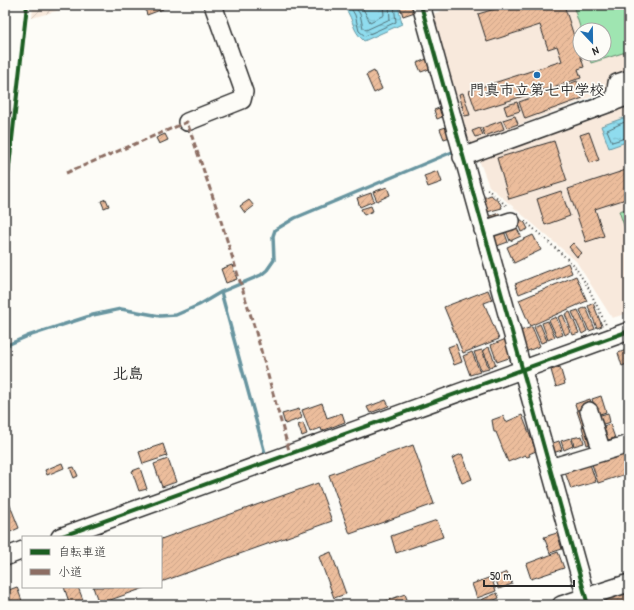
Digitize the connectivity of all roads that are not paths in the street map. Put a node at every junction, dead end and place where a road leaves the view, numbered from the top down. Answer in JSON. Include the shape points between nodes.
{"nodes":[{"id":1,"x":8,"y":5,"type":"edge"},
{"id":2,"x":16,"y":5,"type":"edge"},
{"id":3,"x":213,"y":5,"type":"edge"},
{"id":4,"x":421,"y":5,"type":"edge"},
{"id":5,"x":12,"y":35,"type":"junction"},
{"id":6,"x":629,"y":79,"type":"edge"},
{"id":7,"x":622,"y":99,"type":"edge"},
{"id":8,"x":5,"y":106,"type":"edge"},
{"id":9,"x":187,"y":122,"type":"dead end"},
{"id":10,"x":462,"y":157,"type":"junction"},
{"id":11,"x":516,"y":217,"type":"road end"},
{"id":12,"x":483,"y":230,"type":"junction"},
{"id":13,"x":629,"y":331,"type":"edge"},
{"id":14,"x":522,"y":368,"type":"junction"},
{"id":15,"x":589,"y":411,"type":"dead end"},
{"id":16,"x":629,"y":444,"type":"edge"},
{"id":17,"x":602,"y":452,"type":"junction"},
{"id":18,"x":550,"y":468,"type":"junction"},
{"id":19,"x":63,"y":536,"type":"edge"},
{"id":20,"x":22,"y":550,"type":"edge"},
{"id":21,"x":5,"y":557,"type":"edge"},
{"id":22,"x":629,"y":583,"type":"edge"},
{"id":23,"x":587,"y":601,"type":"edge"},
{"id":24,"x":561,"y":605,"type":"edge"}],
"edges":[{"from":1,"to":5,"type":"street"},
{"from":2,"to":5,"type":"street"},
{"from":3,"to":9,"type":"street","via":[[244,92],[242,100]]},
{"from":4,"to":10,"type":"street"},
{"from":5,"to":8,"type":"street"},
{"from":6,"to":7,"type":"street","via":[[617,84]]},
{"from":7,"to":10,"type":"street"},
{"from":10,"to":12,"type":"street"},
{"from":11,"to":12,"type":"street"},
{"from":12,"to":14,"type":"street"},
{"from":13,"to":14,"type":"street"},
{"from":14,"to":18,"type":"street"},
{"from":14,"to":19,"type":"street"},
{"from":15,"to":17,"type":"street"},
{"from":16,"to":17,"type":"street"},
{"from":17,"to":18,"type":"street"},
{"from":18,"to":23,"type":"street"},
{"from":20,"to":21,"type":"street"},
{"from":22,"to":23,"type":"street"},
{"from":23,"to":24,"type":"street"}]}
